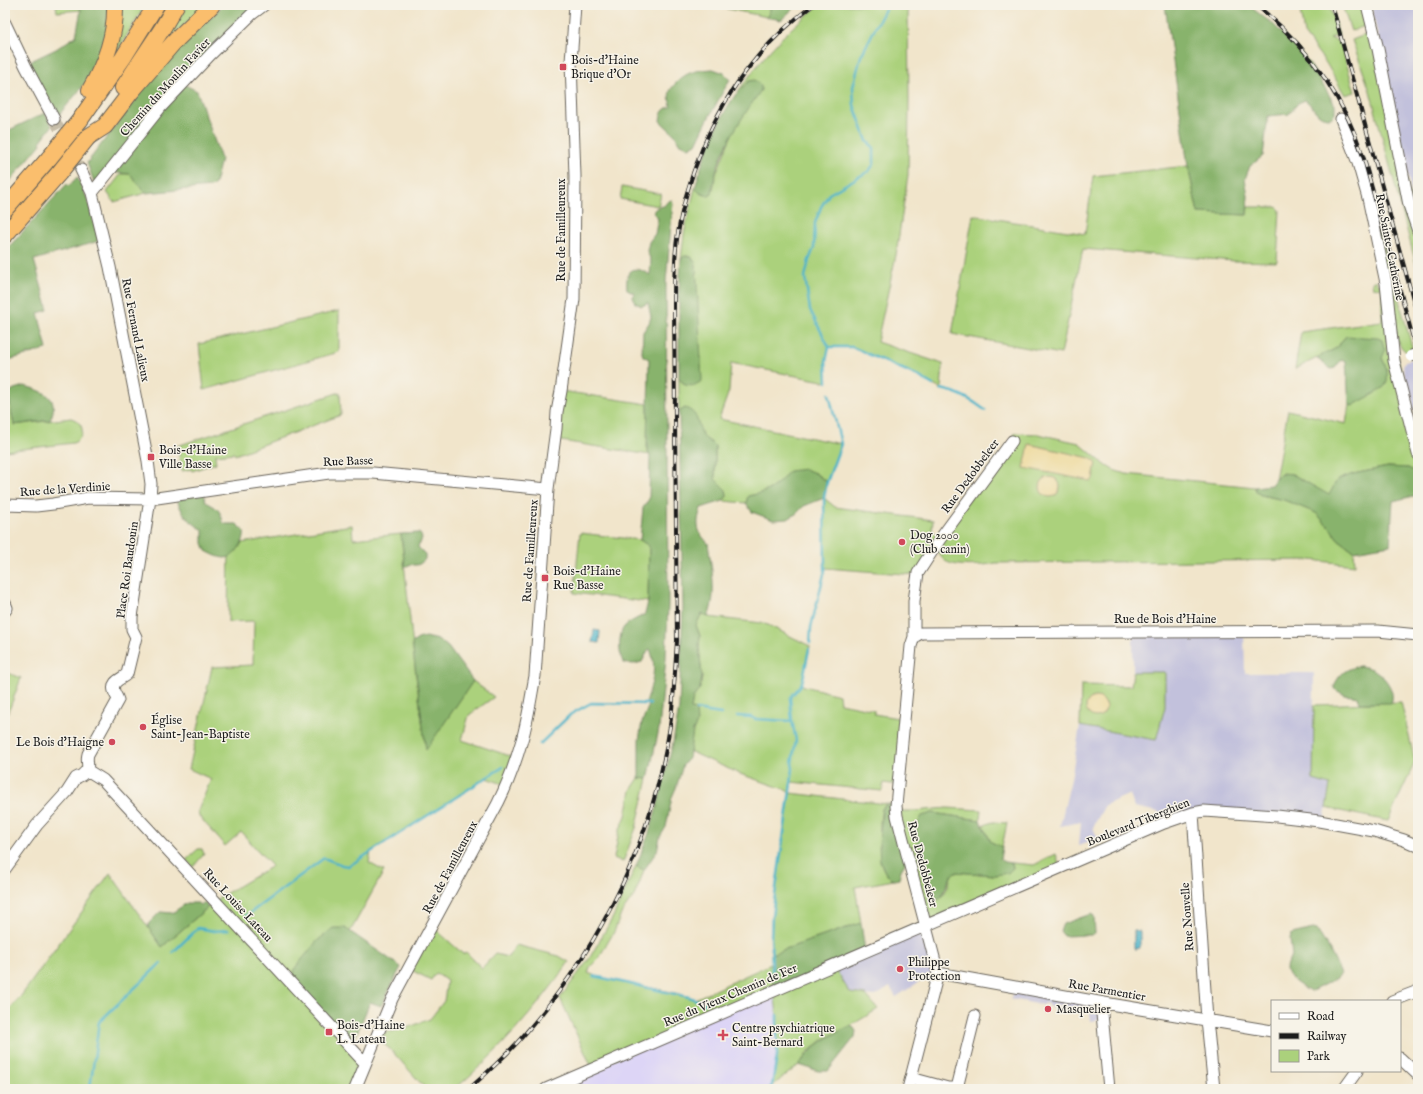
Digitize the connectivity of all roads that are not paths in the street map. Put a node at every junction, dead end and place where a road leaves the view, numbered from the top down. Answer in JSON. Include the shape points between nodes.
{"nodes":[{"id":1,"x":115,"y":5,"type":"edge"},
{"id":2,"x":156,"y":5,"type":"edge"},
{"id":3,"x":176,"y":5,"type":"edge"},
{"id":4,"x":212,"y":5,"type":"edge"},
{"id":5,"x":264,"y":5,"type":"edge"},
{"id":6,"x":575,"y":5,"type":"edge"},
{"id":7,"x":1367,"y":5,"type":"edge"},
{"id":8,"x":5,"y":23,"type":"edge"},
{"id":9,"x":54,"y":119,"type":"tunnel mouth"},
{"id":10,"x":1341,"y":119,"type":"dead end"},
{"id":11,"x":80,"y":120,"type":"junction"},
{"id":12,"x":88,"y":137,"type":"junction"},
{"id":13,"x":80,"y":170,"type":"tunnel mouth"},
{"id":14,"x":92,"y":193,"type":"junction"},
{"id":15,"x":5,"y":209,"type":"edge"},
{"id":16,"x":1418,"y":231,"type":"edge"},
{"id":17,"x":5,"y":234,"type":"edge"},
{"id":18,"x":1414,"y":355,"type":"edge"},
{"id":19,"x":1394,"y":361,"type":"junction"},
{"id":20,"x":1012,"y":441,"type":"dead end"},
{"id":21,"x":1418,"y":454,"type":"edge"},
{"id":22,"x":548,"y":489,"type":"junction"},
{"id":23,"x":150,"y":499,"type":"junction"},
{"id":24,"x":5,"y":505,"type":"edge"},
{"id":25,"x":5,"y":603,"type":"edge"},
{"id":26,"x":5,"y":611,"type":"edge"},
{"id":27,"x":1418,"y":636,"type":"edge"},
{"id":28,"x":913,"y":639,"type":"junction"},
{"id":29,"x":86,"y":770,"type":"junction"},
{"id":30,"x":1193,"y":813,"type":"junction"},
{"id":31,"x":1418,"y":846,"type":"edge"},
{"id":32,"x":5,"y":869,"type":"edge"},
{"id":33,"x":925,"y":926,"type":"junction"},
{"id":34,"x":938,"y":973,"type":"junction"},
{"id":35,"x":1418,"y":991,"type":"edge"},
{"id":36,"x":1395,"y":1000,"type":"edge"},
{"id":37,"x":1100,"y":1003,"type":"junction"},
{"id":38,"x":974,"y":1016,"type":"dead end"},
{"id":39,"x":1207,"y":1020,"type":"junction"},
{"id":40,"x":1271,"y":1031,"type":"edge"},
{"id":41,"x":1401,"y":1059,"type":"edge"},
{"id":42,"x":365,"y":1063,"type":"junction"},
{"id":43,"x":1356,"y":1072,"type":"edge"},
{"id":44,"x":1418,"y":1075,"type":"edge"},
{"id":45,"x":911,"y":1078,"type":"junction"},
{"id":46,"x":954,"y":1088,"type":"edge"},
{"id":47,"x":354,"y":1089,"type":"edge"},
{"id":48,"x":546,"y":1089,"type":"edge"},
{"id":49,"x":908,"y":1089,"type":"edge"},
{"id":50,"x":1109,"y":1089,"type":"edge"},
{"id":51,"x":1214,"y":1089,"type":"edge"},
{"id":52,"x":1344,"y":1089,"type":"edge"}],
"edges":[{"from":1,"to":11,"type":"highway","via":[[115,22],[108,49]]},
{"from":2,"to":11,"type":"highway"},
{"from":3,"to":12,"type":"highway"},
{"from":4,"to":12,"type":"highway","via":[[174,42],[105,126]]},
{"from":5,"to":14,"type":"street","name":"Chemin du Moulin Favier","via":[[211,54],[160,108]]},
{"from":6,"to":22,"type":"street","name":"Rue de Familleureux","via":[[571,62],[575,176],[574,300]]},
{"from":7,"to":16,"type":"street","via":[[1409,205]]},
{"from":8,"to":9,"type":"street"},
{"from":10,"to":19,"type":"street","name":"Rue Sainte-Catherine","via":[[1368,198],[1386,283]]},
{"from":11,"to":15,"type":"highway","bridge":true},
{"from":12,"to":17,"type":"highway","bridge":true},
{"from":13,"to":14,"type":"street","name":"Rue Fernand Lalieux"},
{"from":14,"to":23,"type":"street","name":"Rue Fernand Lalieux","via":[[110,267],[148,461]]},
{"from":18,"to":19,"type":"street"},
{"from":19,"to":21,"type":"street","name":"Rue Sainte-Catherine"},
{"from":20,"to":28,"type":"street","name":"Rue Dedobbeleer","via":[[918,573]]},
{"from":22,"to":23,"type":"street","name":"Rue Basse","via":[[352,472],[329,473]]},
{"from":22,"to":42,"type":"street","name":"Rue de Familleureux","via":[[535,676],[523,739],[498,803],[390,1004]]},
{"from":23,"to":24,"type":"street","name":"Rue de la Verdinie","via":[[88,498],[36,506]]},
{"from":23,"to":29,"type":"street","name":"Place Roi Baudouin","via":[[132,611],[132,629],[136,637],[131,659],[127,674],[117,680],[114,687],[118,700],[86,758]]},
{"from":25,"to":26,"type":"street"},
{"from":27,"to":28,"type":"street","name":"Rue de Bois d'Haine","via":[[1370,631],[921,633]]},
{"from":28,"to":33,"type":"street","name":"Rue Dedobbeleer","via":[[896,806]]},
{"from":29,"to":32,"type":"street","via":[[43,817]]},
{"from":29,"to":42,"type":"street","name":"Rue Louise Lateau","via":[[103,780]]},
{"from":30,"to":31,"type":"street","name":"Boulevard Tiberghien","via":[[1214,811],[1319,821],[1384,833]]},
{"from":30,"to":33,"type":"street","name":"Boulevard Tiberghien","via":[[1164,823]]},
{"from":30,"to":39,"type":"street","name":"Rue Nouvelle"},
{"from":33,"to":34,"type":"street","name":"Rue Dedobbeleer"},
{"from":33,"to":48,"type":"street","name":"Rue du Vieux Chemin de Fer"},
{"from":34,"to":37,"type":"street","name":"Rue Parmentier"},
{"from":34,"to":45,"type":"street","name":"Rue Dedobbeleer"},
{"from":35,"to":36,"type":"street"},
{"from":37,"to":39,"type":"street","name":"Rue Parmentier"},
{"from":37,"to":50,"type":"street"},
{"from":38,"to":46,"type":"street"},
{"from":39,"to":40,"type":"street","name":"Rue Parmentier"},
{"from":39,"to":51,"type":"street","name":"Rue Nouvelle"},
{"from":41,"to":44,"type":"street"},
{"from":42,"to":47,"type":"street","name":"Rue de Familleureux"},
{"from":43,"to":52,"type":"street"},
{"from":45,"to":46,"type":"street"},
{"from":45,"to":49,"type":"street","name":"Rue Dedobbeleer"}]}
